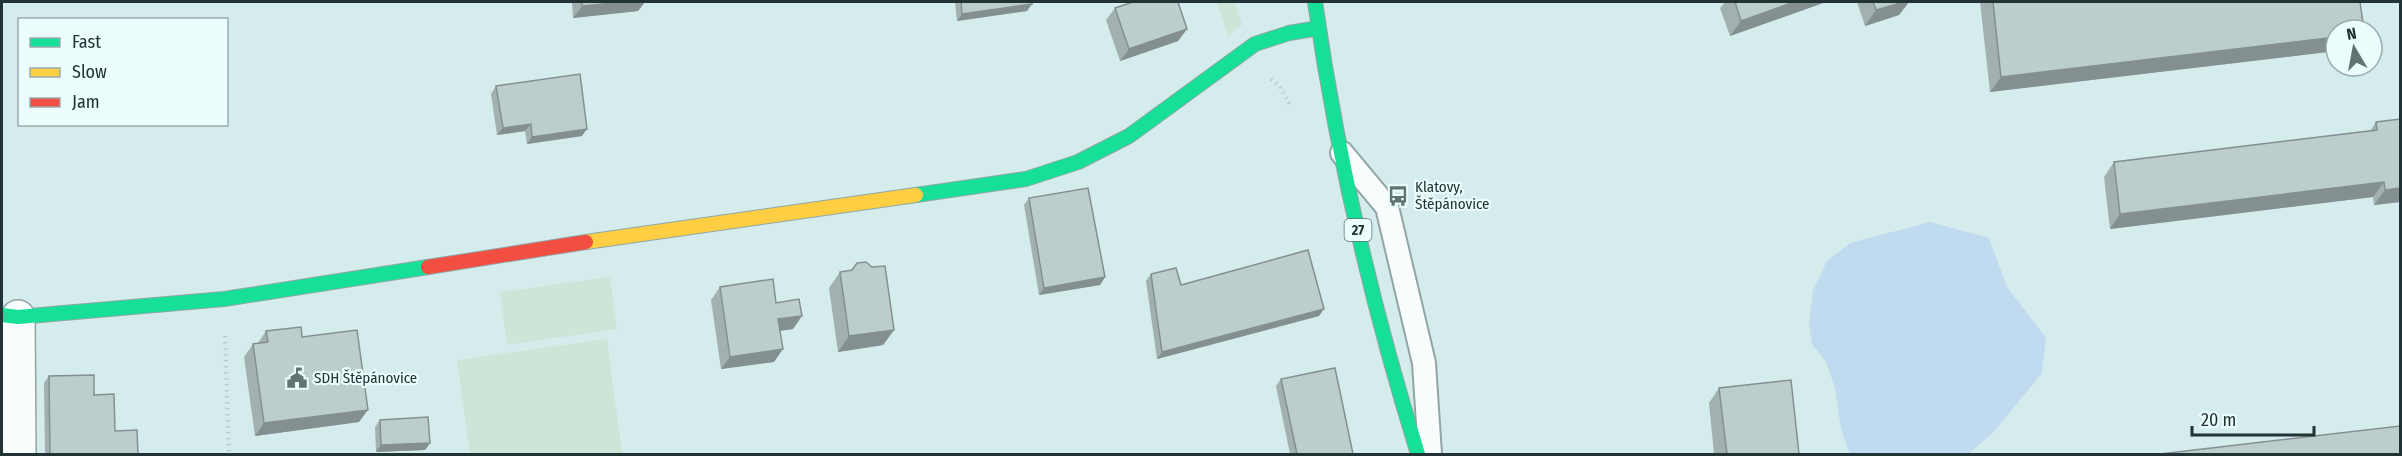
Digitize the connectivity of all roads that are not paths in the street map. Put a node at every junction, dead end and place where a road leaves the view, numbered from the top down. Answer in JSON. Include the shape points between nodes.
{"nodes":[{"id":1,"x":1315,"y":2,"type":"edge"},
{"id":2,"x":1319,"y":28,"type":"junction"},
{"id":3,"x":1340,"y":150,"type":"junction"},
{"id":4,"x":10,"y":316,"type":"edge"},
{"id":5,"x":20,"y":454,"type":"edge"},
{"id":6,"x":1418,"y":454,"type":"edge"},
{"id":7,"x":1430,"y":454,"type":"edge"}],
"edges":[{"from":1,"to":2,"type":"street","number":"27"},
{"from":2,"to":3,"type":"street","number":"27"},
{"from":2,"to":4,"type":"street","via":[[1255,44],[1129,136],[1078,162],[1026,179],[224,299]]},
{"from":3,"to":6,"type":"street","number":"27","via":[[1377,308]]},
{"from":3,"to":7,"type":"lane","via":[[1387,207],[1424,363]]},
{"from":4,"to":5,"type":"street"}]}
